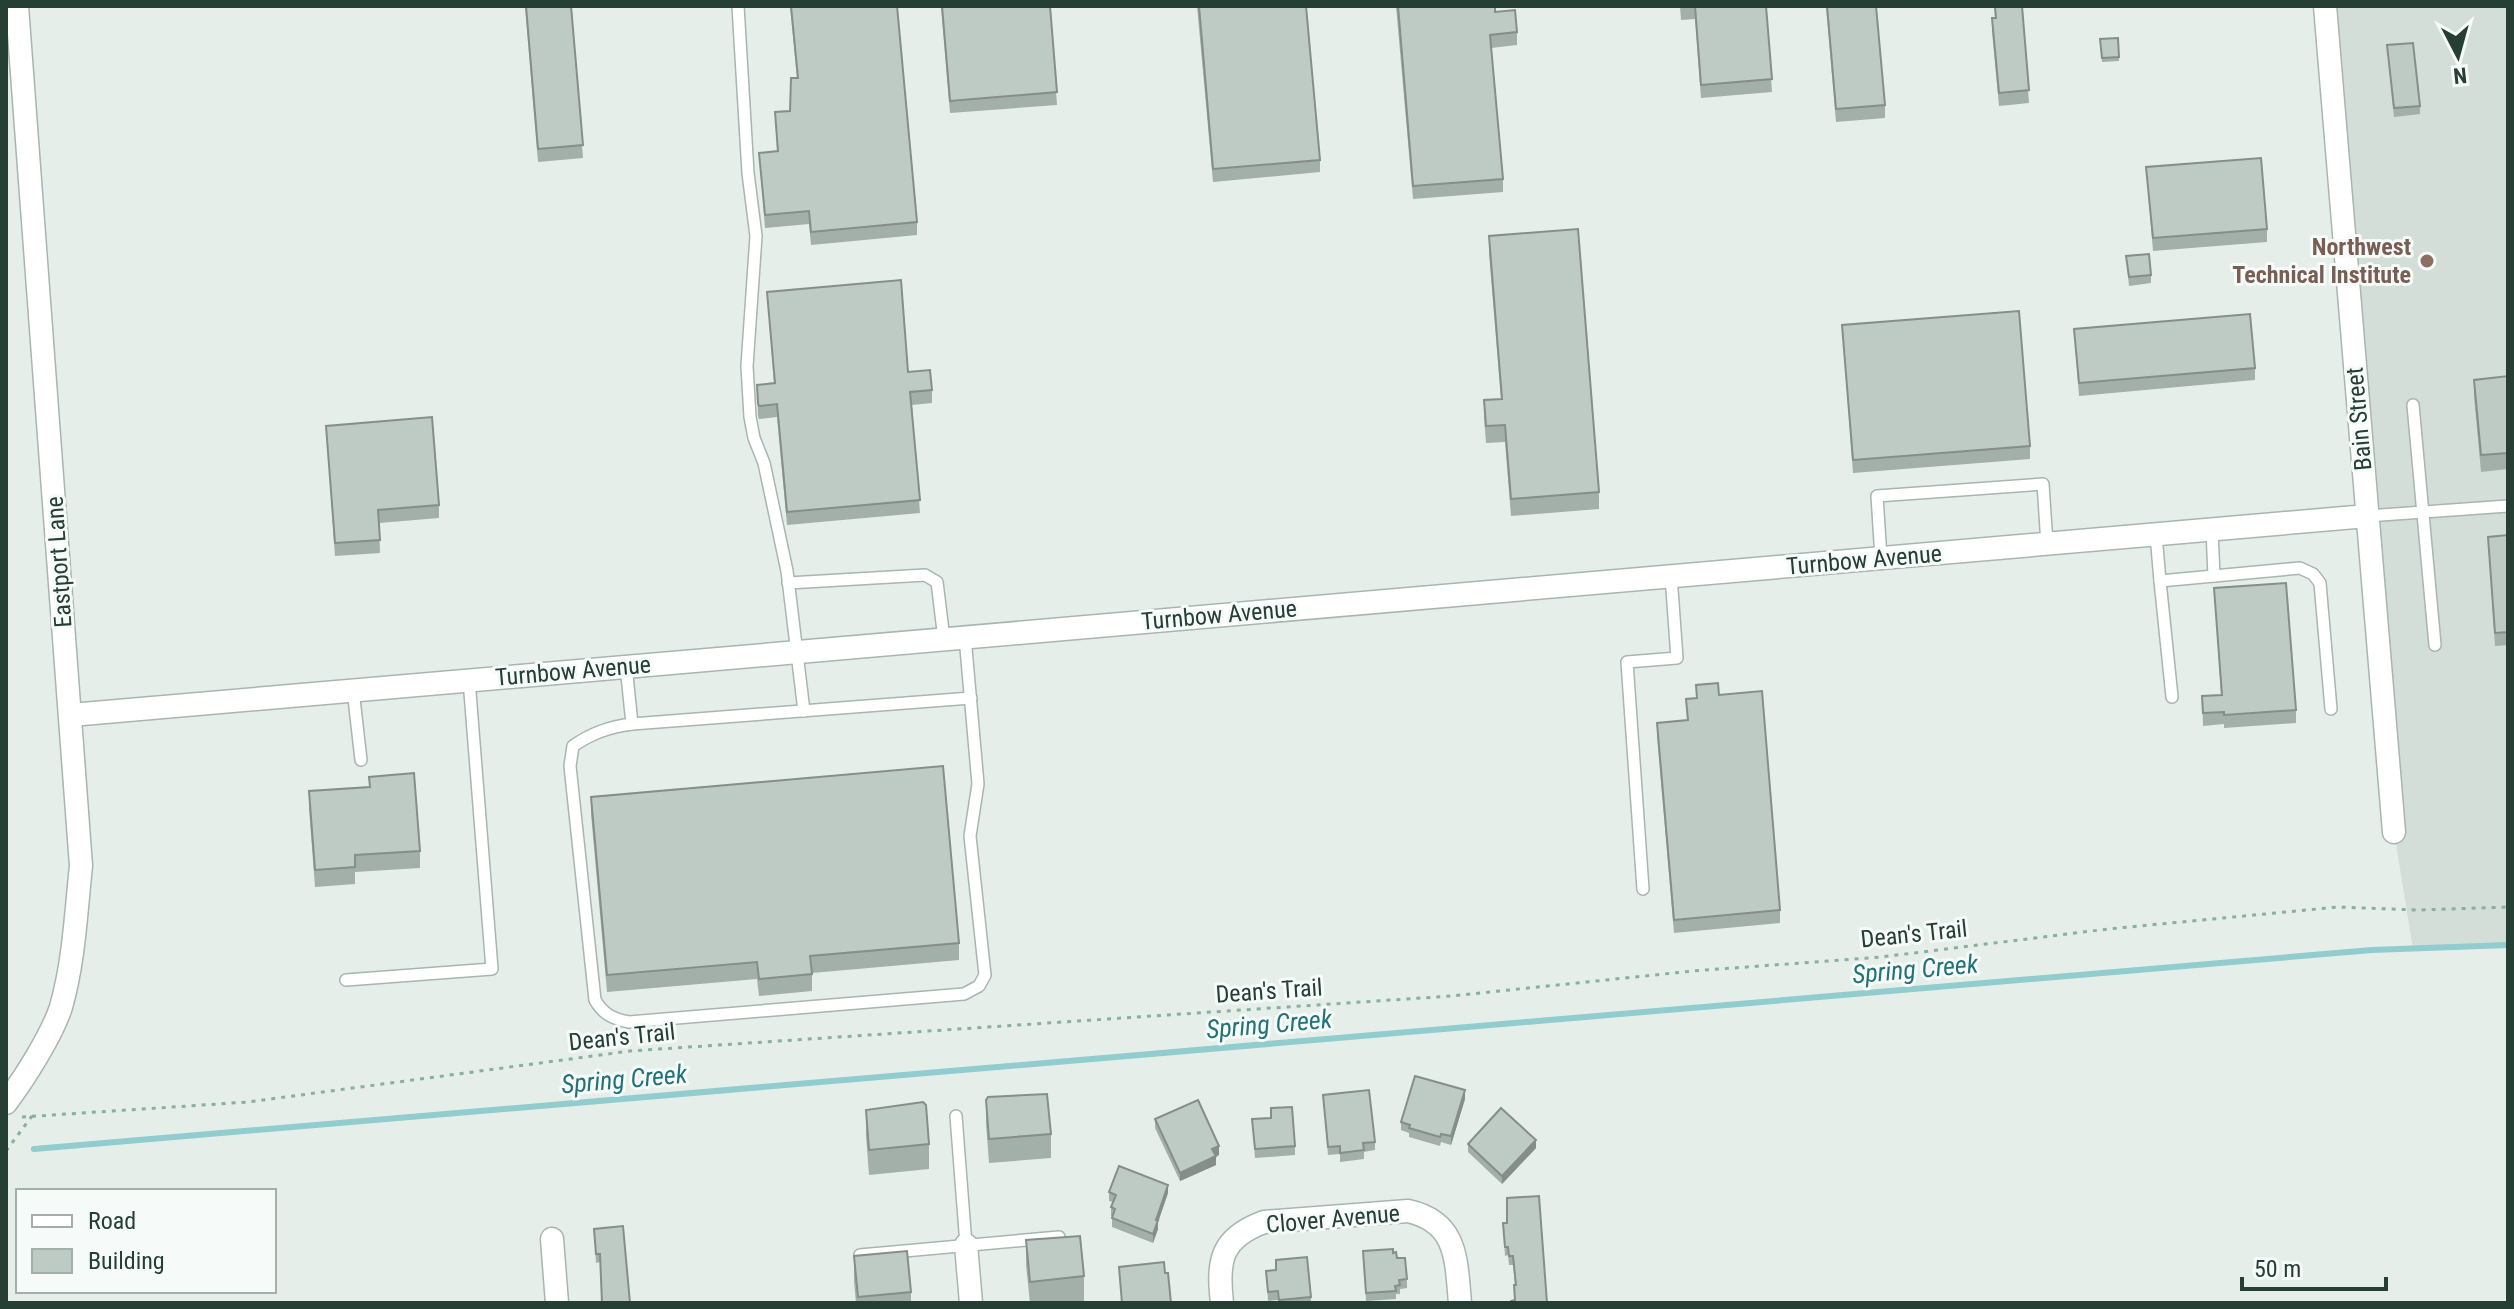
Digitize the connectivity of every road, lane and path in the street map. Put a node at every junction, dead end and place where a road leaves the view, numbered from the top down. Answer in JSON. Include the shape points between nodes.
{"nodes":[{"id":1,"x":17,"y":6,"type":"edge"},
{"id":2,"x":738,"y":6,"type":"edge"},
{"id":3,"x":2325,"y":6,"type":"edge"},
{"id":4,"x":2413,"y":405,"type":"dead end"},
{"id":5,"x":2508,"y":506,"type":"edge"},
{"id":6,"x":2422,"y":512,"type":"junction"},
{"id":7,"x":2367,"y":516,"type":"junction"},
{"id":8,"x":2212,"y":530,"type":"junction"},
{"id":9,"x":2156,"y":535,"type":"junction"},
{"id":10,"x":2047,"y":544,"type":"junction"},
{"id":11,"x":1881,"y":558,"type":"junction"},
{"id":12,"x":1671,"y":576,"type":"junction"},
{"id":13,"x":2214,"y":576,"type":"junction"},
{"id":14,"x":2160,"y":581,"type":"junction"},
{"id":15,"x":788,"y":583,"type":"junction"},
{"id":16,"x":955,"y":638,"type":"junction"},
{"id":17,"x":2435,"y":645,"type":"dead end"},
{"id":18,"x":798,"y":652,"type":"junction"},
{"id":19,"x":626,"y":666,"type":"junction"},
{"id":20,"x":469,"y":680,"type":"junction"},
{"id":21,"x":353,"y":690,"type":"junction"},
{"id":22,"x":2172,"y":697,"type":"dead end"},
{"id":23,"x":971,"y":698,"type":"junction"},
{"id":24,"x":2331,"y":709,"type":"dead end"},
{"id":25,"x":804,"y":711,"type":"junction"},
{"id":26,"x":71,"y":715,"type":"junction"},
{"id":27,"x":632,"y":724,"type":"junction"},
{"id":28,"x":361,"y":760,"type":"dead end"},
{"id":29,"x":2394,"y":832,"type":"dead end"},
{"id":30,"x":1643,"y":889,"type":"dead end"},
{"id":31,"x":2508,"y":907,"type":"edge"},
{"id":32,"x":346,"y":980,"type":"dead end"},
{"id":33,"x":6,"y":1103,"type":"edge"},
{"id":34,"x":956,"y":1116,"type":"dead end"},
{"id":35,"x":6,"y":1151,"type":"edge"},
{"id":36,"x":1059,"y":1237,"type":"edge"},
{"id":37,"x":552,"y":1239,"type":"dead end"},
{"id":38,"x":966,"y":1245,"type":"junction"},
{"id":39,"x":860,"y":1255,"type":"edge"},
{"id":40,"x":557,"y":1303,"type":"edge"},
{"id":41,"x":971,"y":1303,"type":"edge"},
{"id":42,"x":1222,"y":1303,"type":"edge"},
{"id":43,"x":1460,"y":1303,"type":"edge"}],
"edges":[{"from":1,"to":26,"type":"street","name":"Eastport Lane"},
{"from":2,"to":15,"type":"lane","via":[[756,236],[747,366],[750,417]]},
{"from":3,"to":7,"type":"street","name":"Bain Street"},
{"from":4,"to":6,"type":"lane"},
{"from":5,"to":6,"type":"lane"},
{"from":6,"to":7,"type":"lane"},
{"from":6,"to":17,"type":"lane"},
{"from":7,"to":8,"type":"street","name":"Turnbow Avenue"},
{"from":7,"to":29,"type":"street","name":"Bain Street"},
{"from":8,"to":9,"type":"street","name":"Turnbow Avenue"},
{"from":8,"to":13,"type":"lane"},
{"from":9,"to":10,"type":"street","name":"Turnbow Avenue"},
{"from":9,"to":14,"type":"lane"},
{"from":10,"to":11,"type":"street","name":"Turnbow Avenue"},
{"from":10,"to":11,"type":"lane","via":[[2043,484],[1877,496]]},
{"from":11,"to":12,"type":"street","name":"Turnbow Avenue"},
{"from":12,"to":16,"type":"street","name":"Turnbow Avenue"},
{"from":12,"to":30,"type":"lane","via":[[1677,658],[1627,662]]},
{"from":13,"to":14,"type":"lane"},
{"from":13,"to":24,"type":"lane","via":[[2300,568],[2313,574],[2320,583]]},
{"from":14,"to":22,"type":"lane"},
{"from":15,"to":16,"type":"lane","via":[[925,575],[937,582]]},
{"from":15,"to":18,"type":"lane"},
{"from":16,"to":18,"type":"street","name":"Turnbow Avenue"},
{"from":16,"to":23,"type":"lane"},
{"from":18,"to":19,"type":"street","name":"Turnbow Avenue"},
{"from":18,"to":25,"type":"lane"},
{"from":19,"to":20,"type":"street","name":"Turnbow Avenue"},
{"from":19,"to":27,"type":"lane"},
{"from":20,"to":21,"type":"street","name":"Turnbow Avenue"},
{"from":20,"to":32,"type":"lane","via":[[492,969]]},
{"from":21,"to":26,"type":"street","name":"Turnbow Avenue"},
{"from":21,"to":28,"type":"lane"},
{"from":23,"to":25,"type":"lane"},
{"from":23,"to":27,"type":"lane","via":[[978,784],[970,836],[985,975],[979,986],[964,994],[629,1022],[601,1011],[595,1000],[570,766],[573,746],[589,735]]},
{"from":25,"to":27,"type":"lane"},
{"from":26,"to":33,"type":"street","name":"Eastport Lane","via":[[81,866],[61,1008]]},
{"from":31,"to":35,"type":"path","name":"Dean's Trail","via":[[2338,907],[1451,996],[630,1051],[248,1102],[32,1116]]},
{"from":34,"to":38,"type":"lane"},
{"from":36,"to":38,"type":"lane"},
{"from":37,"to":40,"type":"street"},
{"from":38,"to":39,"type":"lane"},
{"from":38,"to":41,"type":"street"},
{"from":42,"to":43,"type":"street","name":"Clover Avenue","via":[[1221,1261],[1243,1230],[1264,1222],[1408,1211],[1440,1224],[1450,1240]]}]}
